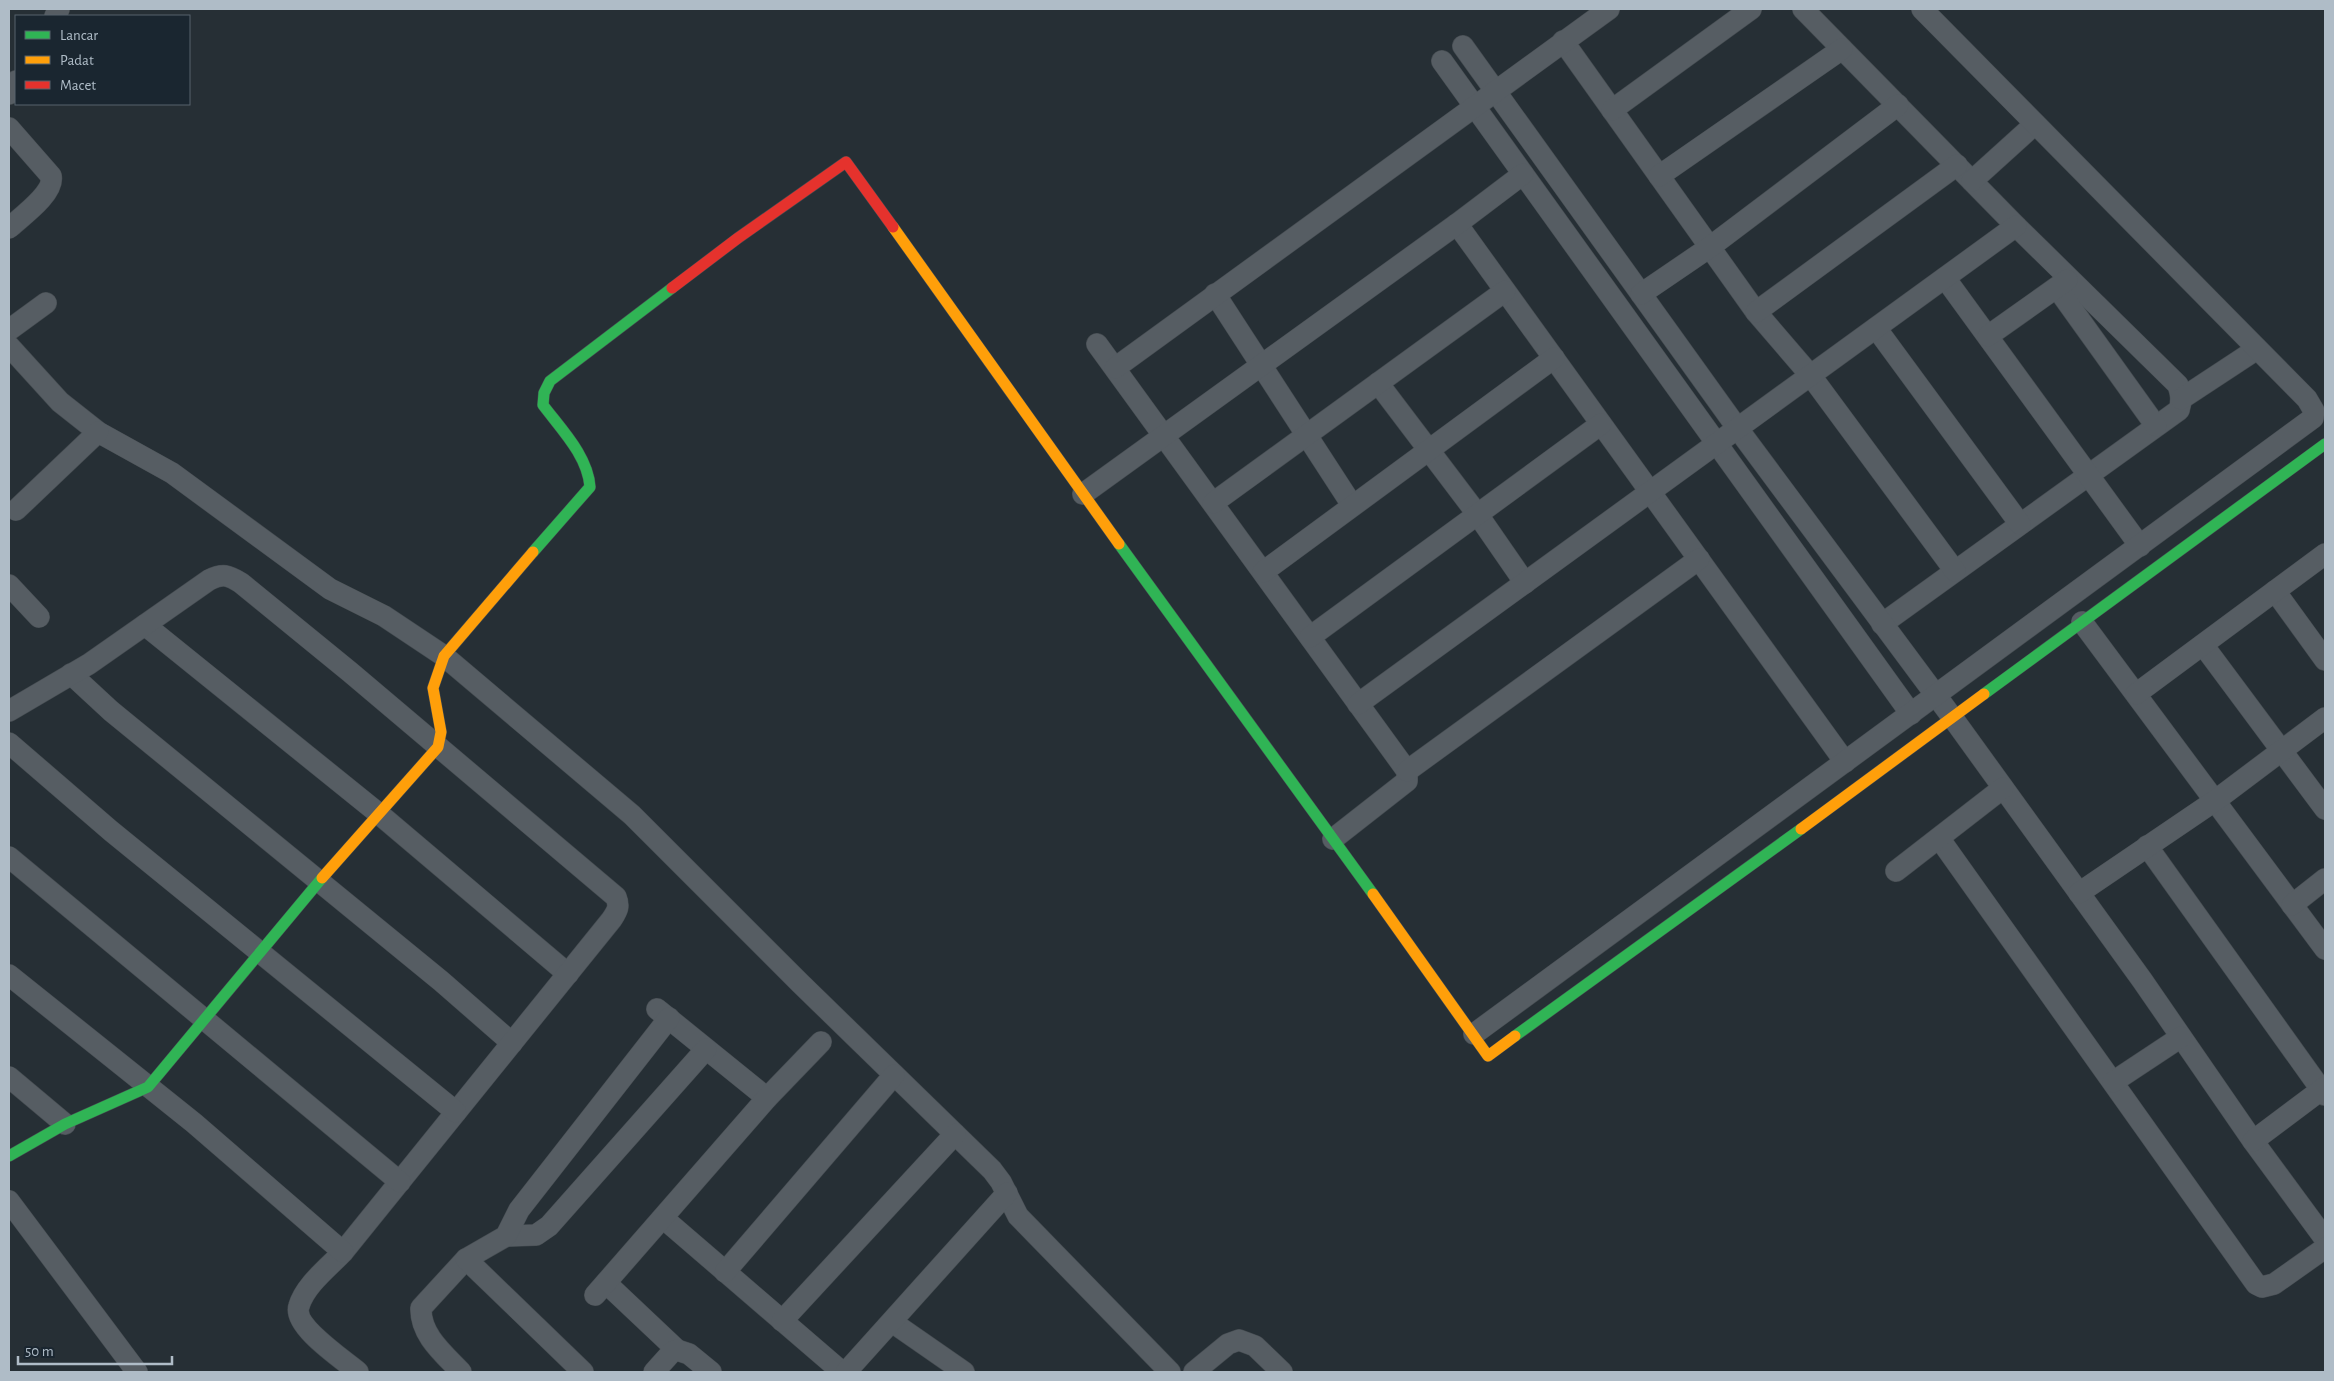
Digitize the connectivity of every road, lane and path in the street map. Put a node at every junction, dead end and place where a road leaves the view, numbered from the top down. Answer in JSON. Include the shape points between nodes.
{"nodes":[{"id":1,"x":1609,"y":9,"type":"edge"},
{"id":2,"x":1752,"y":9,"type":"edge"},
{"id":3,"x":1803,"y":9,"type":"edge"},
{"id":4,"x":1922,"y":9,"type":"edge"},
{"id":5,"x":1563,"y":42,"type":"junction"},
{"id":6,"x":1463,"y":46,"type":"dead end"},
{"id":7,"x":1842,"y":49,"type":"junction"},
{"id":8,"x":1442,"y":61,"type":"dead end"},
{"id":9,"x":1496,"y":90,"type":"junction"},
{"id":10,"x":1474,"y":105,"type":"junction"},
{"id":11,"x":1898,"y":105,"type":"junction"},
{"id":12,"x":1612,"y":110,"type":"junction"},
{"id":13,"x":2035,"y":124,"type":"junction"},
{"id":14,"x":9,"y":128,"type":"edge"},
{"id":15,"x":1957,"y":165,"type":"junction"},
{"id":16,"x":1523,"y":174,"type":"junction"},
{"id":17,"x":1659,"y":176,"type":"junction"},
{"id":18,"x":1972,"y":181,"type":"junction"},
{"id":19,"x":1457,"y":224,"type":"junction"},
{"id":20,"x":2016,"y":226,"type":"junction"},
{"id":21,"x":9,"y":228,"type":"edge"},
{"id":22,"x":1710,"y":247,"type":"junction"},
{"id":23,"x":1945,"y":278,"type":"junction"},
{"id":24,"x":2063,"y":283,"type":"junction"},
{"id":25,"x":1504,"y":290,"type":"junction"},
{"id":26,"x":1216,"y":294,"type":"junction"},
{"id":27,"x":1642,"y":294,"type":"junction"},
{"id":28,"x":46,"y":303,"type":"dead end"},
{"id":29,"x":1756,"y":312,"type":"junction"},
{"id":30,"x":1876,"y":328,"type":"junction"},
{"id":31,"x":9,"y":330,"type":"edge"},
{"id":32,"x":1988,"y":336,"type":"junction"},
{"id":33,"x":1097,"y":344,"type":"dead end"},
{"id":34,"x":9,"y":346,"type":"edge"},
{"id":35,"x":2257,"y":349,"type":"junction"},
{"id":36,"x":1554,"y":358,"type":"junction"},
{"id":37,"x":1261,"y":365,"type":"junction"},
{"id":38,"x":1115,"y":368,"type":"junction"},
{"id":39,"x":1811,"y":376,"type":"junction"},
{"id":40,"x":1378,"y":383,"type":"junction"},
{"id":41,"x":2181,"y":399,"type":"junction"},
{"id":42,"x":1601,"y":424,"type":"junction"},
{"id":43,"x":2156,"y":426,"type":"junction"},
{"id":44,"x":1738,"y":429,"type":"junction"},
{"id":45,"x":98,"y":432,"type":"junction"},
{"id":46,"x":1164,"y":435,"type":"junction"},
{"id":47,"x":1307,"y":435,"type":"junction"},
{"id":48,"x":2325,"y":444,"type":"edge"},
{"id":49,"x":1716,"y":445,"type":"junction"},
{"id":50,"x":1429,"y":450,"type":"junction"},
{"id":51,"x":2089,"y":475,"type":"junction"},
{"id":52,"x":1651,"y":493,"type":"junction"},
{"id":53,"x":1083,"y":494,"type":"junction"},
{"id":54,"x":1213,"y":504,"type":"junction"},
{"id":55,"x":1352,"y":505,"type":"junction"},
{"id":56,"x":16,"y":510,"type":"dead end"},
{"id":57,"x":1478,"y":515,"type":"junction"},
{"id":58,"x":2020,"y":524,"type":"junction"},
{"id":59,"x":2140,"y":546,"type":"junction"},
{"id":60,"x":2325,"y":554,"type":"edge"},
{"id":61,"x":1699,"y":559,"type":"junction"},
{"id":62,"x":1955,"y":571,"type":"junction"},
{"id":63,"x":1263,"y":572,"type":"junction"},
{"id":64,"x":1525,"y":584,"type":"junction"},
{"id":65,"x":9,"y":585,"type":"edge"},
{"id":66,"x":2275,"y":591,"type":"junction"},
{"id":67,"x":39,"y":617,"type":"dead end"},
{"id":68,"x":2082,"y":622,"type":"junction"},
{"id":69,"x":1882,"y":624,"type":"junction"},
{"id":70,"x":145,"y":625,"type":"junction"},
{"id":71,"x":1310,"y":637,"type":"junction"},
{"id":72,"x":2203,"y":645,"type":"junction"},
{"id":73,"x":444,"y":656,"type":"junction"},
{"id":74,"x":2325,"y":660,"type":"edge"},
{"id":75,"x":71,"y":674,"type":"junction"},
{"id":76,"x":2136,"y":694,"type":"junction"},
{"id":77,"x":1935,"y":696,"type":"junction"},
{"id":78,"x":1358,"y":704,"type":"junction"},
{"id":79,"x":9,"y":711,"type":"edge"},
{"id":80,"x":1911,"y":714,"type":"junction"},
{"id":81,"x":1952,"y":717,"type":"junction"},
{"id":82,"x":2325,"y":718,"type":"edge"},
{"id":83,"x":9,"y":743,"type":"edge"},
{"id":84,"x":438,"y":747,"type":"junction"},
{"id":85,"x":2281,"y":750,"type":"junction"},
{"id":86,"x":1845,"y":762,"type":"junction"},
{"id":87,"x":1407,"y":771,"type":"junction"},
{"id":88,"x":2003,"y":788,"type":"junction"},
{"id":89,"x":2216,"y":800,"type":"junction"},
{"id":90,"x":2325,"y":809,"type":"edge"},
{"id":91,"x":378,"y":813,"type":"junction"},
{"id":92,"x":1939,"y":838,"type":"junction"},
{"id":93,"x":1333,"y":839,"type":"junction"},
{"id":94,"x":2147,"y":846,"type":"junction"},
{"id":95,"x":9,"y":857,"type":"edge"},
{"id":96,"x":1896,"y":871,"type":"dead end"},
{"id":97,"x":2325,"y":879,"type":"edge"},
{"id":98,"x":320,"y":882,"type":"junction"},
{"id":99,"x":2079,"y":893,"type":"junction"},
{"id":100,"x":2292,"y":905,"type":"junction"},
{"id":101,"x":2325,"y":949,"type":"edge"},
{"id":102,"x":260,"y":952,"type":"junction"},
{"id":103,"x":568,"y":974,"type":"junction"},
{"id":104,"x":9,"y":975,"type":"edge"},
{"id":105,"x":205,"y":1020,"type":"junction"},
{"id":106,"x":1474,"y":1034,"type":"junction"},
{"id":107,"x":2181,"y":1037,"type":"junction"},
{"id":108,"x":821,"y":1042,"type":"dead end"},
{"id":109,"x":512,"y":1043,"type":"junction"},
{"id":110,"x":706,"y":1049,"type":"junction"},
{"id":111,"x":894,"y":1075,"type":"junction"},
{"id":112,"x":9,"y":1077,"type":"edge"},
{"id":113,"x":2113,"y":1082,"type":"junction"},
{"id":114,"x":148,"y":1087,"type":"junction"},
{"id":115,"x":2324,"y":1091,"type":"edge"},
{"id":116,"x":767,"y":1098,"type":"junction"},
{"id":117,"x":456,"y":1112,"type":"junction"},
{"id":118,"x":65,"y":1124,"type":"junction"},
{"id":119,"x":955,"y":1134,"type":"junction"},
{"id":120,"x":2253,"y":1141,"type":"junction"},
{"id":121,"x":9,"y":1156,"type":"edge"},
{"id":122,"x":400,"y":1182,"type":"junction"},
{"id":123,"x":1007,"y":1193,"type":"junction"},
{"id":124,"x":9,"y":1201,"type":"edge"},
{"id":125,"x":663,"y":1218,"type":"junction"},
{"id":126,"x":506,"y":1236,"type":"junction"},
{"id":127,"x":2325,"y":1239,"type":"edge"},
{"id":128,"x":2325,"y":1248,"type":"edge"},
{"id":129,"x":343,"y":1252,"type":"junction"},
{"id":130,"x":466,"y":1259,"type":"junction"},
{"id":131,"x":725,"y":1272,"type":"junction"},
{"id":132,"x":782,"y":1321,"type":"junction"},
{"id":133,"x":892,"y":1322,"type":"junction"},
{"id":134,"x":677,"y":1350,"type":"junction"},
{"id":135,"x":137,"y":1372,"type":"edge"},
{"id":136,"x":358,"y":1372,"type":"edge"},
{"id":137,"x":461,"y":1372,"type":"edge"},
{"id":138,"x":583,"y":1372,"type":"edge"},
{"id":139,"x":654,"y":1372,"type":"edge"},
{"id":140,"x":711,"y":1372,"type":"edge"},
{"id":141,"x":844,"y":1372,"type":"edge"},
{"id":142,"x":964,"y":1372,"type":"edge"},
{"id":143,"x":1170,"y":1372,"type":"edge"},
{"id":144,"x":1194,"y":1372,"type":"edge"},
{"id":145,"x":1282,"y":1372,"type":"edge"}],
"edges":[{"from":1,"to":5,"type":"street"},
{"from":2,"to":12,"type":"street"},
{"from":3,"to":7,"type":"street"},
{"from":4,"to":13,"type":"street"},
{"from":5,"to":9,"type":"street"},
{"from":5,"to":12,"type":"street"},
{"from":6,"to":9,"type":"street"},
{"from":7,"to":11,"type":"street"},
{"from":7,"to":17,"type":"street"},
{"from":8,"to":10,"type":"street"},
{"from":9,"to":10,"type":"street"},
{"from":9,"to":27,"type":"street"},
{"from":10,"to":16,"type":"street"},
{"from":10,"to":26,"type":"street"},
{"from":11,"to":15,"type":"street"},
{"from":11,"to":22,"type":"street"},
{"from":12,"to":17,"type":"street"},
{"from":13,"to":18,"type":"street"},
{"from":13,"to":35,"type":"street"},
{"from":14,"to":21,"type":"street","via":[[51,176],[52,182],[46,193]]},
{"from":15,"to":18,"type":"street"},
{"from":15,"to":29,"type":"street"},
{"from":16,"to":19,"type":"street"},
{"from":16,"to":49,"type":"street"},
{"from":17,"to":22,"type":"street"},
{"from":18,"to":20,"type":"street"},
{"from":19,"to":25,"type":"street"},
{"from":19,"to":37,"type":"street"},
{"from":20,"to":23,"type":"street"},
{"from":20,"to":24,"type":"street"},
{"from":22,"to":27,"type":"street"},
{"from":22,"to":29,"type":"street"},
{"from":23,"to":30,"type":"street"},
{"from":23,"to":32,"type":"street"},
{"from":24,"to":32,"type":"street"},
{"from":24,"to":41,"type":"street","via":[[2178,385]]},
{"from":24,"to":43,"type":"street"},
{"from":25,"to":36,"type":"street"},
{"from":25,"to":40,"type":"street"},
{"from":26,"to":37,"type":"street"},
{"from":26,"to":38,"type":"street"},
{"from":27,"to":44,"type":"street"},
{"from":28,"to":31,"type":"street"},
{"from":29,"to":39,"type":"street"},
{"from":30,"to":39,"type":"street"},
{"from":30,"to":58,"type":"street"},
{"from":32,"to":51,"type":"street"},
{"from":33,"to":38,"type":"street"},
{"from":34,"to":45,"type":"street","via":[[60,402]]},
{"from":35,"to":41,"type":"street"},
{"from":35,"to":59,"type":"street","via":[[2307,399],[2314,411],[2313,418]]},
{"from":36,"to":42,"type":"street"},
{"from":36,"to":50,"type":"street"},
{"from":37,"to":46,"type":"street"},
{"from":37,"to":47,"type":"street"},
{"from":38,"to":46,"type":"street"},
{"from":39,"to":44,"type":"street"},
{"from":39,"to":62,"type":"street"},
{"from":40,"to":47,"type":"street"},
{"from":40,"to":50,"type":"street"},
{"from":41,"to":43,"type":"street","via":[[2179,410]]},
{"from":42,"to":52,"type":"street"},
{"from":42,"to":57,"type":"street"},
{"from":43,"to":51,"type":"street"},
{"from":44,"to":49,"type":"street"},
{"from":44,"to":69,"type":"street"},
{"from":45,"to":56,"type":"street"},
{"from":45,"to":73,"type":"street","via":[[172,473],[330,589],[378,612]]},
{"from":46,"to":53,"type":"street"},
{"from":46,"to":54,"type":"street"},
{"from":47,"to":54,"type":"street"},
{"from":47,"to":55,"type":"street"},
{"from":48,"to":68,"type":"street"},
{"from":49,"to":52,"type":"street"},
{"from":49,"to":80,"type":"street"},
{"from":50,"to":55,"type":"street"},
{"from":50,"to":57,"type":"street"},
{"from":51,"to":58,"type":"street"},
{"from":51,"to":59,"type":"street"},
{"from":52,"to":61,"type":"street"},
{"from":52,"to":64,"type":"street"},
{"from":53,"to":73,"type":"street","via":[[846,162],[738,238],[550,380],[543,405],[586,466],[591,478],[590,487]]},
{"from":53,"to":93,"type":"street"},
{"from":54,"to":63,"type":"street"},
{"from":55,"to":63,"type":"street"},
{"from":57,"to":64,"type":"street"},
{"from":57,"to":71,"type":"street"},
{"from":58,"to":62,"type":"street"},
{"from":59,"to":77,"type":"street"},
{"from":60,"to":66,"type":"street"},
{"from":61,"to":86,"type":"street"},
{"from":61,"to":87,"type":"street"},
{"from":62,"to":69,"type":"street"},
{"from":63,"to":71,"type":"street"},
{"from":64,"to":78,"type":"street"},
{"from":65,"to":67,"type":"street"},
{"from":66,"to":72,"type":"street"},
{"from":66,"to":74,"type":"street"},
{"from":68,"to":76,"type":"street"},
{"from":68,"to":81,"type":"street"},
{"from":69,"to":77,"type":"street"},
{"from":70,"to":75,"type":"street"},
{"from":70,"to":84,"type":"street","via":[[209,580],[218,575],[228,575]]},
{"from":70,"to":91,"type":"street"},
{"from":71,"to":78,"type":"street"},
{"from":72,"to":76,"type":"street"},
{"from":72,"to":85,"type":"street"},
{"from":73,"to":84,"type":"street","via":[[433,682],[433,696],[441,725]]},
{"from":73,"to":111,"type":"street","via":[[632,814]]},
{"from":75,"to":79,"type":"street"},
{"from":75,"to":98,"type":"street","via":[[111,711]]},
{"from":76,"to":89,"type":"street"},
{"from":77,"to":80,"type":"street"},
{"from":77,"to":81,"type":"street"},
{"from":78,"to":87,"type":"street"},
{"from":80,"to":86,"type":"street"},
{"from":81,"to":88,"type":"street"},
{"from":81,"to":106,"type":"street","via":[[1488,1056]]},
{"from":82,"to":85,"type":"street"},
{"from":83,"to":102,"type":"street"},
{"from":84,"to":91,"type":"street"},
{"from":84,"to":103,"type":"street","via":[[616,897],[617,911]]},
{"from":85,"to":89,"type":"street"},
{"from":85,"to":90,"type":"street"},
{"from":86,"to":106,"type":"street"},
{"from":87,"to":93,"type":"street","via":[[1406,781]]},
{"from":88,"to":92,"type":"street"},
{"from":88,"to":99,"type":"street"},
{"from":89,"to":94,"type":"street"},
{"from":89,"to":100,"type":"street"},
{"from":91,"to":98,"type":"street"},
{"from":91,"to":103,"type":"street"},
{"from":92,"to":96,"type":"street"},
{"from":92,"to":113,"type":"street"},
{"from":93,"to":106,"type":"street"},
{"from":94,"to":99,"type":"street"},
{"from":94,"to":115,"type":"street"},
{"from":95,"to":105,"type":"street"},
{"from":97,"to":100,"type":"street"},
{"from":98,"to":102,"type":"street"},
{"from":98,"to":109,"type":"street"},
{"from":99,"to":107,"type":"street"},
{"from":100,"to":101,"type":"street"},
{"from":102,"to":105,"type":"street"},
{"from":102,"to":117,"type":"street"},
{"from":103,"to":109,"type":"street"},
{"from":104,"to":114,"type":"street"},
{"from":105,"to":114,"type":"street"},
{"from":105,"to":122,"type":"street"},
{"from":107,"to":113,"type":"street"},
{"from":107,"to":120,"type":"street"},
{"from":108,"to":116,"type":"street"},
{"from":109,"to":117,"type":"street"},
{"from":110,"to":116,"type":"street"},
{"from":110,"to":126,"type":"street","via":[[549,1226],[536,1235]]},
{"from":110,"to":126,"type":"street","via":[[663,1014],[519,1210]]},
{"from":111,"to":119,"type":"street"},
{"from":111,"to":131,"type":"street"},
{"from":112,"to":118,"type":"street"},
{"from":113,"to":128,"type":"street","via":[[2256,1284],[2262,1287],[2274,1284]]},
{"from":114,"to":118,"type":"street"},
{"from":114,"to":129,"type":"street"},
{"from":115,"to":120,"type":"street"},
{"from":116,"to":125,"type":"street"},
{"from":117,"to":122,"type":"street"},
{"from":118,"to":121,"type":"street"},
{"from":119,"to":123,"type":"street","via":[[992,1170]]},
{"from":119,"to":132,"type":"street"},
{"from":120,"to":127,"type":"street"},
{"from":122,"to":129,"type":"street"},
{"from":123,"to":133,"type":"street"},
{"from":123,"to":143,"type":"street","via":[[1018,1216]]},
{"from":124,"to":135,"type":"street"},
{"from":125,"to":131,"type":"street"},
{"from":125,"to":134,"type":"street","via":[[601,1289]]},
{"from":126,"to":130,"type":"street"},
{"from":129,"to":136,"type":"street","via":[[302,1299],[298,1314],[306,1328]]},
{"from":130,"to":137,"type":"street","via":[[424,1304],[421,1315],[434,1344]]},
{"from":130,"to":138,"type":"street"},
{"from":131,"to":132,"type":"street"},
{"from":132,"to":141,"type":"street"},
{"from":133,"to":141,"type":"street"},
{"from":133,"to":142,"type":"street"},
{"from":134,"to":139,"type":"street"},
{"from":134,"to":140,"type":"street","via":[[689,1354]]},
{"from":144,"to":145,"type":"street","via":[[1228,1344],[1239,1340],[1255,1346]]}]}
